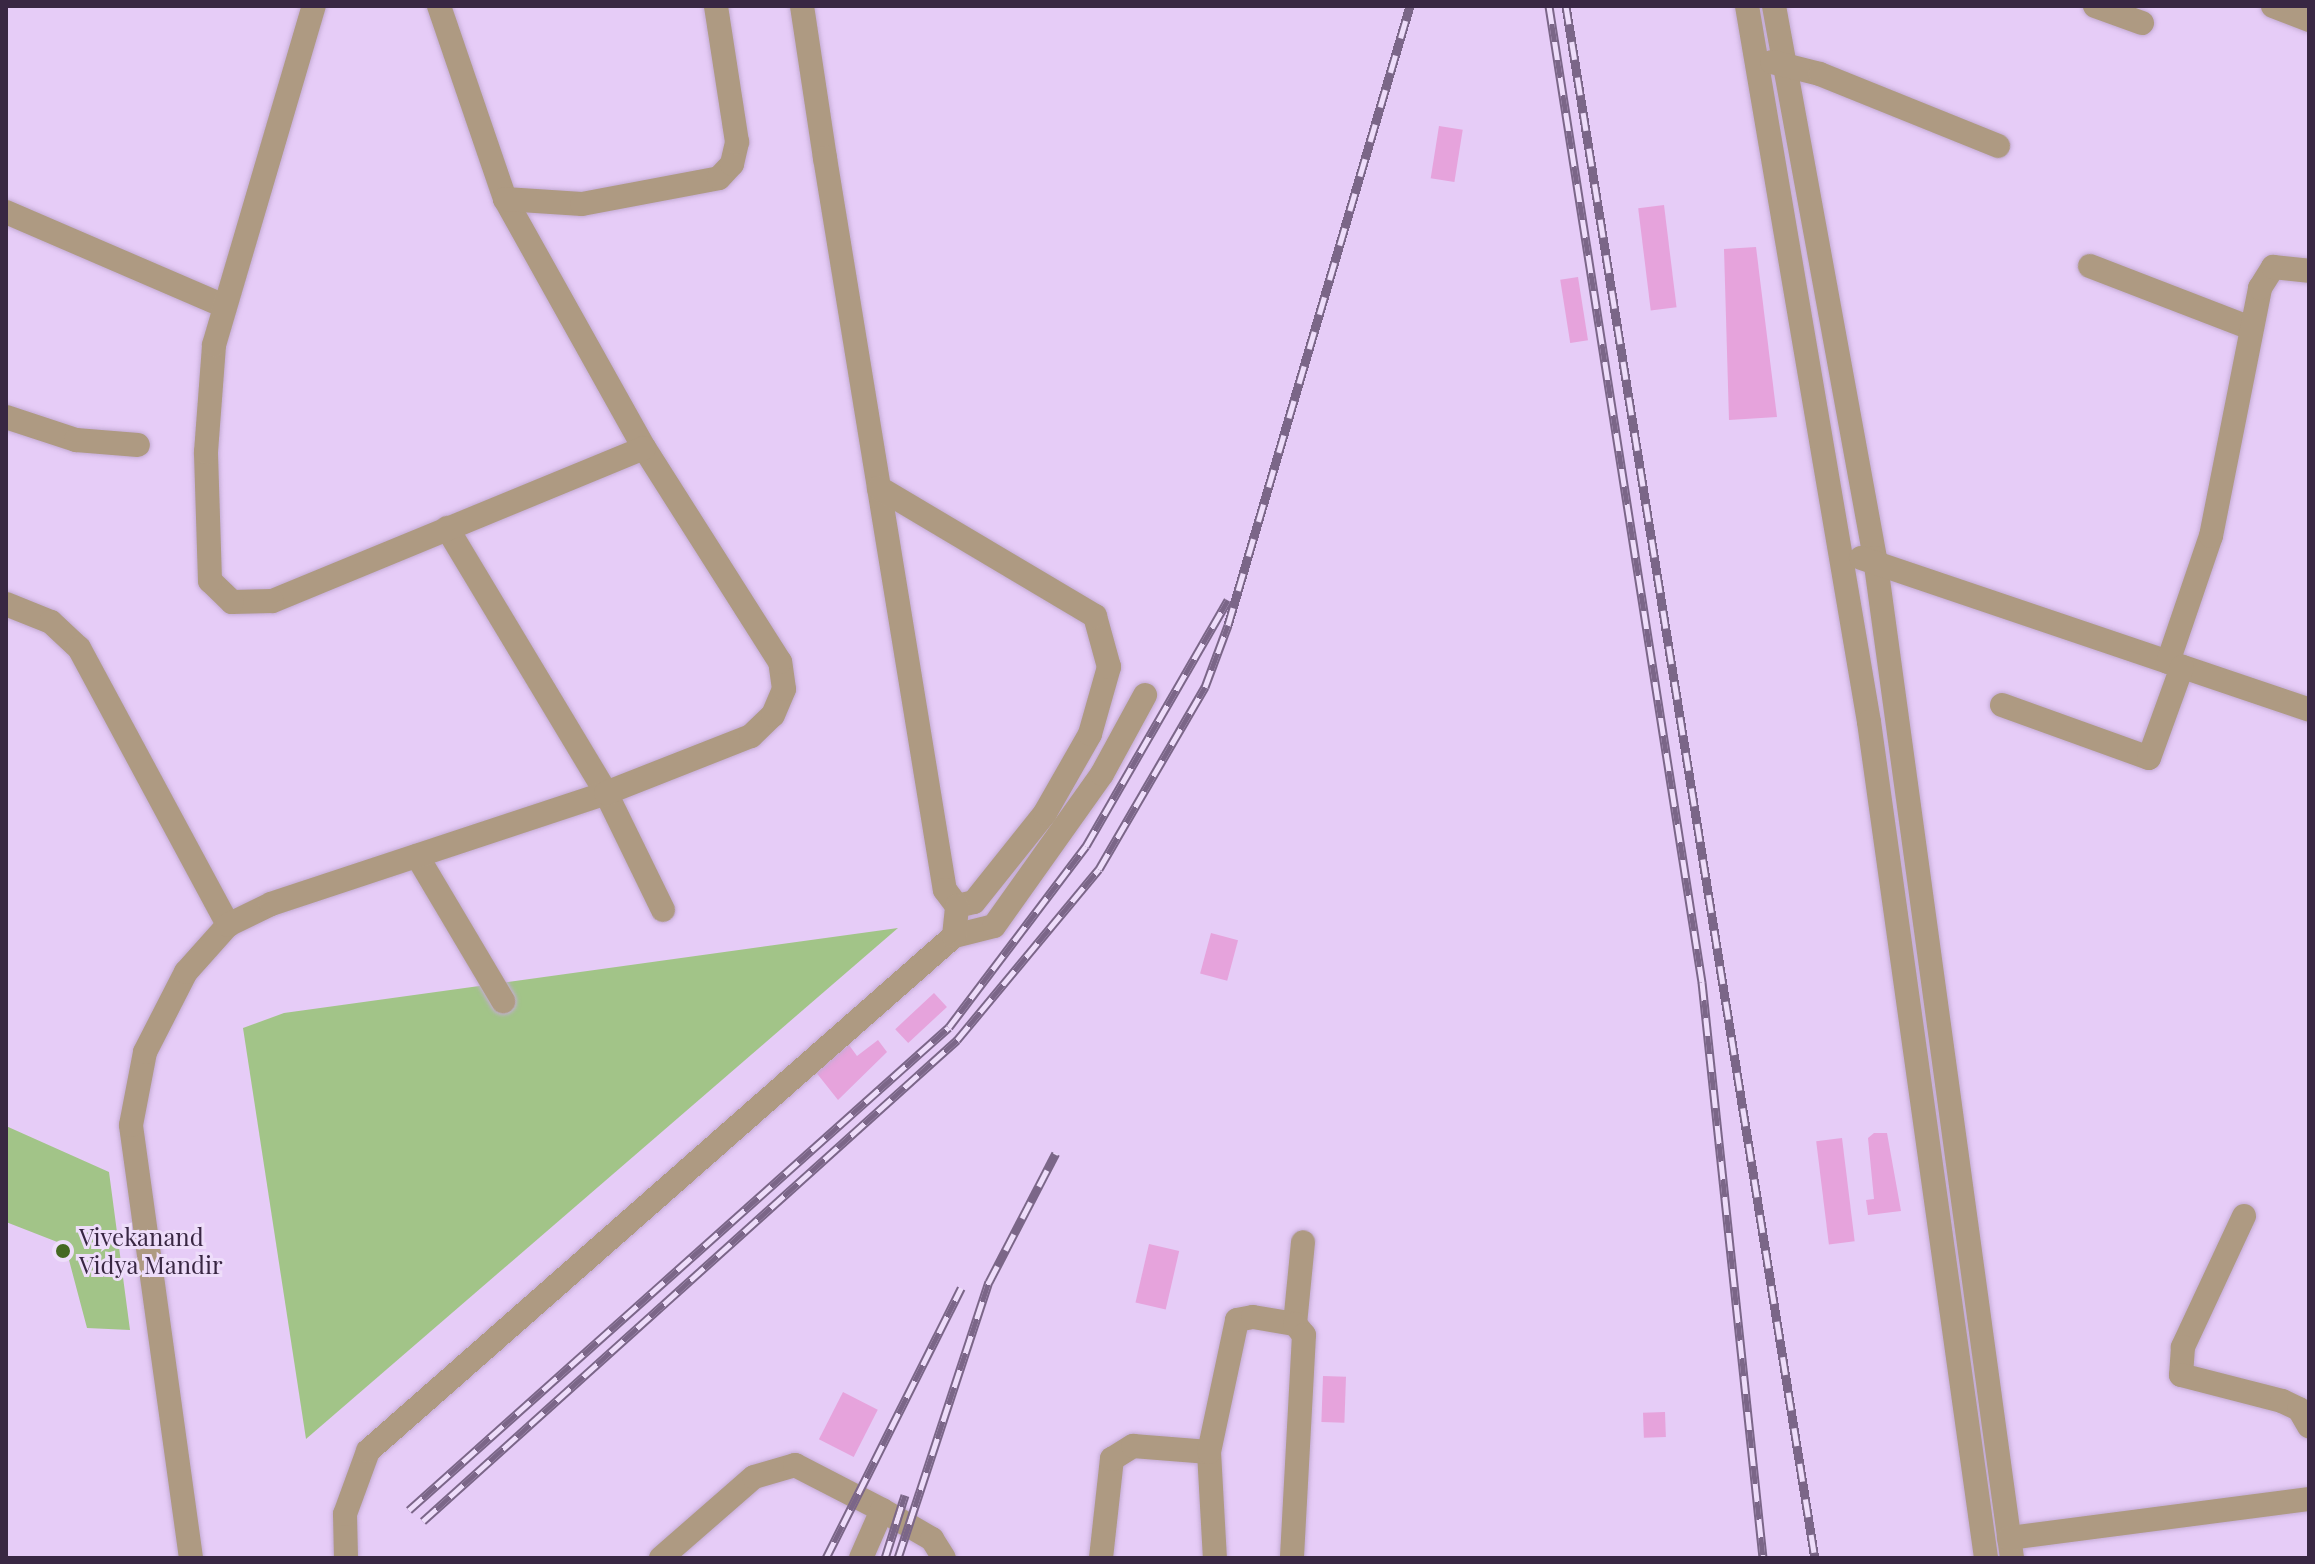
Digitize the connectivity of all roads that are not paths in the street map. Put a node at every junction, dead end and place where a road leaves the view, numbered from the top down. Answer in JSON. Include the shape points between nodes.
{"nodes":[{"id":1,"x":314,"y":6,"type":"edge"},
{"id":2,"x":439,"y":6,"type":"edge"},
{"id":3,"x":716,"y":6,"type":"edge"},
{"id":4,"x":802,"y":6,"type":"edge"},
{"id":5,"x":1747,"y":6,"type":"edge"},
{"id":6,"x":1774,"y":6,"type":"edge"},
{"id":7,"x":2095,"y":6,"type":"edge"},
{"id":8,"x":2273,"y":6,"type":"edge"},
{"id":9,"x":2309,"y":20,"type":"edge"},
{"id":10,"x":2142,"y":23,"type":"dead end"},
{"id":11,"x":1784,"y":62,"type":"junction"},
{"id":12,"x":1757,"y":63,"type":"junction"},
{"id":13,"x":1998,"y":146,"type":"dead end"},
{"id":14,"x":505,"y":199,"type":"junction"},
{"id":15,"x":6,"y":212,"type":"edge"},
{"id":16,"x":2090,"y":266,"type":"dead end"},
{"id":17,"x":2309,"y":271,"type":"edge"},
{"id":18,"x":222,"y":305,"type":"junction"},
{"id":19,"x":2251,"y":328,"type":"junction"},
{"id":20,"x":6,"y":417,"type":"edge"},
{"id":21,"x":138,"y":445,"type":"dead end"},
{"id":22,"x":644,"y":448,"type":"junction"},
{"id":23,"x":879,"y":488,"type":"junction"},
{"id":24,"x":447,"y":528,"type":"junction"},
{"id":25,"x":1843,"y":558,"type":"junction"},
{"id":26,"x":1875,"y":558,"type":"junction"},
{"id":27,"x":6,"y":604,"type":"edge"},
{"id":28,"x":2175,"y":665,"type":"junction"},
{"id":29,"x":1145,"y":695,"type":"dead end"},
{"id":30,"x":2002,"y":705,"type":"dead end"},
{"id":31,"x":2309,"y":710,"type":"edge"},
{"id":32,"x":606,"y":793,"type":"junction"},
{"id":33,"x":417,"y":856,"type":"junction"},
{"id":34,"x":957,"y":906,"type":"junction"},
{"id":35,"x":663,"y":910,"type":"dead end"},
{"id":36,"x":228,"y":925,"type":"junction"},
{"id":37,"x":954,"y":936,"type":"junction"},
{"id":38,"x":503,"y":1001,"type":"dead end"},
{"id":39,"x":2244,"y":1216,"type":"dead end"},
{"id":40,"x":1303,"y":1242,"type":"dead end"},
{"id":41,"x":1295,"y":1324,"type":"junction"},
{"id":42,"x":2309,"y":1426,"type":"edge"},
{"id":43,"x":1209,"y":1452,"type":"junction"},
{"id":44,"x":2309,"y":1499,"type":"edge"},
{"id":45,"x":882,"y":1510,"type":"junction"},
{"id":46,"x":2011,"y":1548,"type":"edge"},
{"id":47,"x":191,"y":1558,"type":"edge"},
{"id":48,"x":346,"y":1558,"type":"edge"},
{"id":49,"x":661,"y":1558,"type":"edge"},
{"id":50,"x":861,"y":1558,"type":"edge"},
{"id":51,"x":944,"y":1558,"type":"edge"},
{"id":52,"x":1101,"y":1558,"type":"edge"},
{"id":53,"x":1215,"y":1558,"type":"edge"},
{"id":54,"x":1292,"y":1558,"type":"edge"},
{"id":55,"x":1986,"y":1558,"type":"edge"}],
"edges":[{"from":1,"to":18,"type":"street"},
{"from":2,"to":14,"type":"street"},
{"from":3,"to":14,"type":"street","via":[[737,142],[732,164],[719,178],[582,204]]},
{"from":4,"to":23,"type":"street"},
{"from":5,"to":12,"type":"street"},
{"from":6,"to":11,"type":"street"},
{"from":7,"to":10,"type":"street"},
{"from":8,"to":9,"type":"street"},
{"from":11,"to":12,"type":"street"},
{"from":11,"to":13,"type":"street"},
{"from":11,"to":26,"type":"street"},
{"from":12,"to":25,"type":"street"},
{"from":14,"to":22,"type":"street"},
{"from":15,"to":18,"type":"street"},
{"from":16,"to":19,"type":"street"},
{"from":17,"to":19,"type":"street","via":[[2273,267]]},
{"from":18,"to":24,"type":"street","via":[[206,467],[210,581],[232,602],[272,601]]},
{"from":19,"to":28,"type":"street","via":[[2211,536]]},
{"from":20,"to":21,"type":"street","via":[[76,440]]},
{"from":22,"to":24,"type":"street"},
{"from":22,"to":32,"type":"street","via":[[780,662],[784,689],[773,715],[751,736]]},
{"from":23,"to":34,"type":"street","via":[[945,890]]},
{"from":23,"to":34,"type":"street","via":[[1095,616],[1109,667],[1090,734],[1045,813],[974,902]]},
{"from":24,"to":32,"type":"street"},
{"from":25,"to":26,"type":"street"},
{"from":25,"to":55,"type":"street"},
{"from":26,"to":28,"type":"street"},
{"from":26,"to":46,"type":"street"},
{"from":27,"to":36,"type":"street","via":[[51,622],[79,648]]},
{"from":28,"to":30,"type":"street","via":[[2149,758]]},
{"from":28,"to":31,"type":"street"},
{"from":29,"to":37,"type":"street","via":[[1102,774],[994,926]]},
{"from":32,"to":33,"type":"street"},
{"from":32,"to":35,"type":"street"},
{"from":33,"to":36,"type":"street"},
{"from":33,"to":38,"type":"street"},
{"from":34,"to":37,"type":"street"},
{"from":36,"to":47,"type":"street","via":[[186,972],[145,1052],[131,1125]]},
{"from":37,"to":48,"type":"street","via":[[368,1451],[345,1514]]},
{"from":39,"to":42,"type":"street","via":[[2183,1347],[2181,1375],[2282,1401],[2299,1409]]},
{"from":40,"to":41,"type":"street"},
{"from":41,"to":43,"type":"street","via":[[1237,1320]]},
{"from":41,"to":54,"type":"street","via":[[1304,1335]]},
{"from":43,"to":52,"type":"street","via":[[1133,1446],[1112,1459]]},
{"from":43,"to":53,"type":"street"},
{"from":44,"to":46,"type":"street"},
{"from":45,"to":49,"type":"street","via":[[837,1481],[775,1466]]},
{"from":45,"to":50,"type":"street"},
{"from":45,"to":51,"type":"street","via":[[932,1539]]}]}
